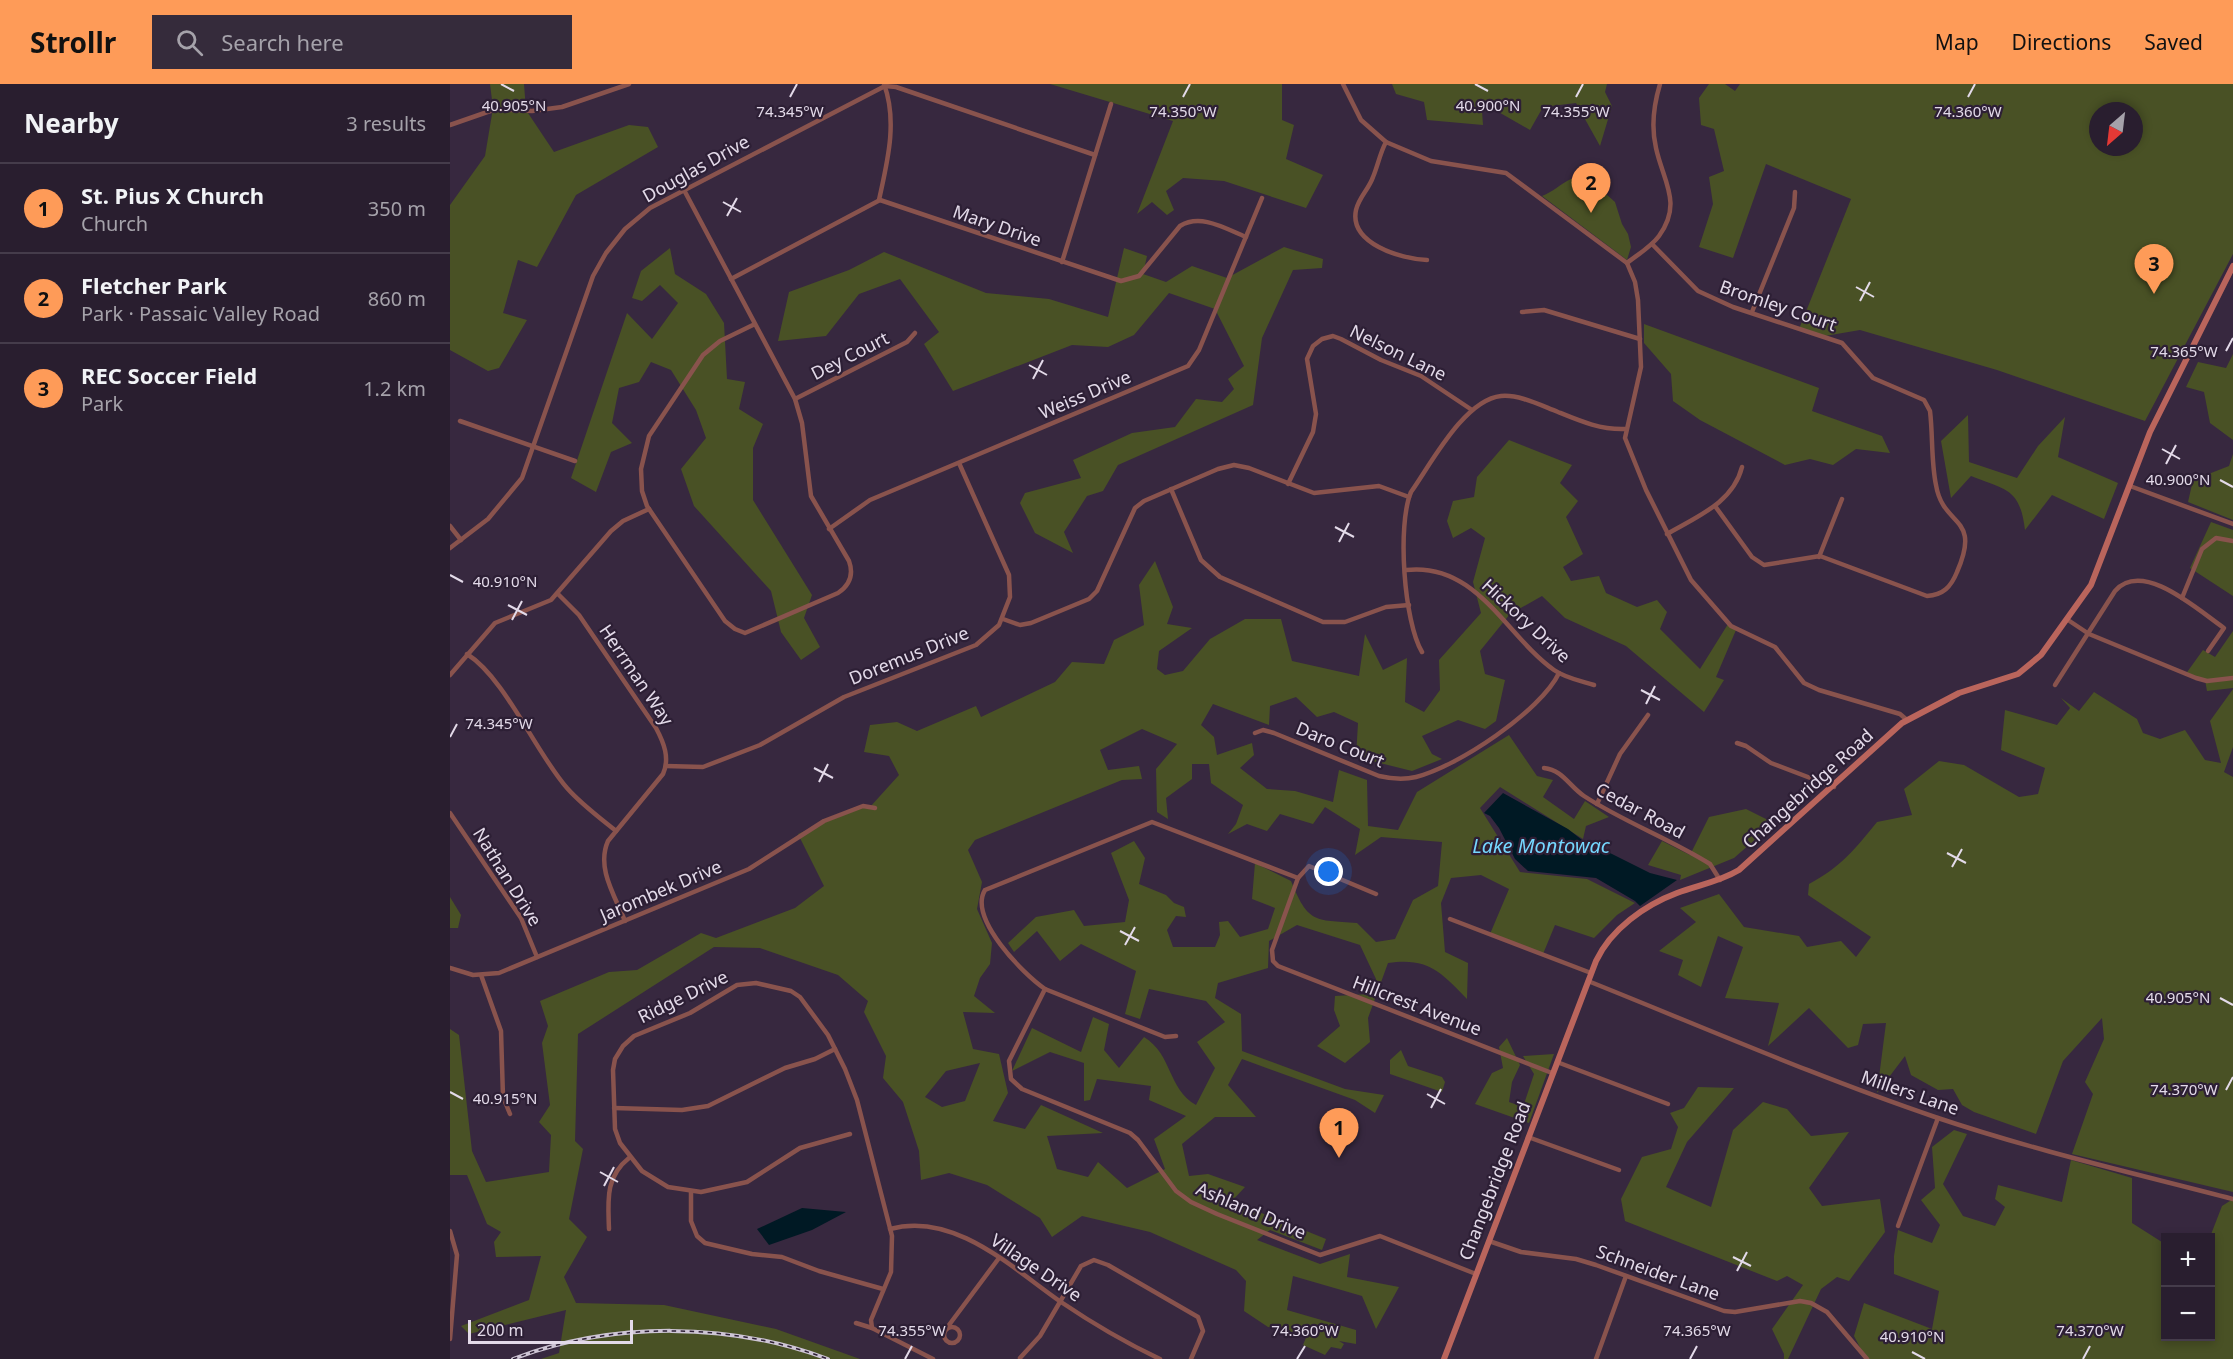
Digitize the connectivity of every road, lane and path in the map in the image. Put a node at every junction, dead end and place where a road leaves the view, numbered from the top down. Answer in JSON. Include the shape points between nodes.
{"nodes":[{"id":1,"x":629,"y":84,"type":"edge"},
{"id":2,"x":1343,"y":84,"type":"edge"},
{"id":3,"x":1660,"y":84,"type":"edge"},
{"id":4,"x":884,"y":85,"type":"edge"},
{"id":5,"x":1111,"y":104,"type":"dead end"},
{"id":6,"x":450,"y":125,"type":"edge"},
{"id":7,"x":1386,"y":142,"type":"junction"},
{"id":8,"x":1095,"y":155,"type":"junction"},
{"id":9,"x":684,"y":190,"type":"junction"},
{"id":10,"x":1795,"y":192,"type":"dead end"},
{"id":11,"x":1262,"y":198,"type":"dead end"},
{"id":12,"x":879,"y":200,"type":"junction"},
{"id":13,"x":1246,"y":237,"type":"junction"},
{"id":14,"x":1652,"y":244,"type":"junction"},
{"id":15,"x":1427,"y":260,"type":"dead end"},
{"id":16,"x":1062,"y":262,"type":"junction"},
{"id":17,"x":1627,"y":263,"type":"junction"},
{"id":18,"x":2233,"y":266,"type":"edge"},
{"id":19,"x":731,"y":279,"type":"junction"},
{"id":20,"x":1522,"y":312,"type":"dead end"},
{"id":21,"x":1752,"y":312,"type":"junction"},
{"id":22,"x":755,"y":324,"type":"junction"},
{"id":23,"x":915,"y":333,"type":"dead end"},
{"id":24,"x":1640,"y":339,"type":"junction"},
{"id":25,"x":795,"y":399,"type":"junction"},
{"id":26,"x":1472,"y":410,"type":"junction"},
{"id":27,"x":460,"y":421,"type":"dead end"},
{"id":28,"x":1625,"y":429,"type":"junction"},
{"id":29,"x":534,"y":447,"type":"junction"},
{"id":30,"x":575,"y":461,"type":"dead end"},
{"id":31,"x":959,"y":464,"type":"junction"},
{"id":32,"x":1742,"y":467,"type":"dead end"},
{"id":33,"x":1288,"y":484,"type":"junction"},
{"id":34,"x":2130,"y":486,"type":"junction"},
{"id":35,"x":1171,"y":489,"type":"junction"},
{"id":36,"x":1409,"y":497,"type":"junction"},
{"id":37,"x":1842,"y":499,"type":"dead end"},
{"id":38,"x":1715,"y":506,"type":"junction"},
{"id":39,"x":649,"y":509,"type":"junction"},
{"id":40,"x":2233,"y":524,"type":"edge"},
{"id":41,"x":450,"y":526,"type":"edge"},
{"id":42,"x":829,"y":529,"type":"junction"},
{"id":43,"x":1667,"y":534,"type":"junction"},
{"id":44,"x":461,"y":540,"type":"junction"},
{"id":45,"x":2233,"y":541,"type":"edge"},
{"id":46,"x":450,"y":548,"type":"edge"},
{"id":47,"x":1819,"y":557,"type":"junction"},
{"id":48,"x":1406,"y":570,"type":"junction"},
{"id":49,"x":558,"y":594,"type":"junction"},
{"id":50,"x":2182,"y":598,"type":"junction"},
{"id":51,"x":1409,"y":605,"type":"junction"},
{"id":52,"x":1003,"y":619,"type":"junction"},
{"id":53,"x":2068,"y":620,"type":"junction"},
{"id":54,"x":2088,"y":634,"type":"junction"},
{"id":55,"x":2208,"y":651,"type":"dead end"},
{"id":56,"x":1422,"y":652,"type":"dead end"},
{"id":57,"x":467,"y":654,"type":"junction"},
{"id":58,"x":1559,"y":673,"type":"junction"},
{"id":59,"x":450,"y":675,"type":"edge"},
{"id":60,"x":2233,"y":678,"type":"edge"},
{"id":61,"x":1594,"y":685,"type":"dead end"},
{"id":62,"x":2055,"y":685,"type":"dead end"},
{"id":63,"x":1648,"y":715,"type":"dead end"},
{"id":64,"x":1908,"y":720,"type":"junction"},
{"id":65,"x":1255,"y":733,"type":"dead end"},
{"id":66,"x":1737,"y":743,"type":"dead end"},
{"id":67,"x":666,"y":765,"type":"junction"},
{"id":68,"x":1544,"y":768,"type":"dead end"},
{"id":69,"x":1834,"y":787,"type":"junction"},
{"id":70,"x":1597,"y":804,"type":"junction"},
{"id":71,"x":875,"y":808,"type":"dead end"},
{"id":72,"x":450,"y":813,"type":"edge"},
{"id":73,"x":616,"y":831,"type":"junction"},
{"id":74,"x":1299,"y":878,"type":"junction"},
{"id":75,"x":1720,"y":880,"type":"junction"},
{"id":76,"x":1376,"y":894,"type":"dead end"},
{"id":77,"x":1450,"y":919,"type":"dead end"},
{"id":78,"x":625,"y":921,"type":"junction"},
{"id":79,"x":537,"y":957,"type":"junction"},
{"id":80,"x":450,"y":968,"type":"edge"},
{"id":81,"x":1591,"y":973,"type":"junction"},
{"id":82,"x":481,"y":975,"type":"junction"},
{"id":83,"x":1588,"y":981,"type":"junction"},
{"id":84,"x":1045,"y":988,"type":"junction"},
{"id":85,"x":1176,"y":1036,"type":"dead end"},
{"id":86,"x":835,"y":1049,"type":"junction"},
{"id":87,"x":1557,"y":1062,"type":"junction"},
{"id":88,"x":1552,"y":1073,"type":"junction"},
{"id":89,"x":1668,"y":1104,"type":"dead end"},
{"id":90,"x":614,"y":1108,"type":"junction"},
{"id":91,"x":510,"y":1114,"type":"dead end"},
{"id":92,"x":1938,"y":1118,"type":"junction"},
{"id":93,"x":850,"y":1134,"type":"dead end"},
{"id":94,"x":1528,"y":1137,"type":"junction"},
{"id":95,"x":629,"y":1158,"type":"junction"},
{"id":96,"x":1618,"y":1170,"type":"dead end"},
{"id":97,"x":691,"y":1192,"type":"junction"},
{"id":98,"x":2233,"y":1199,"type":"edge"},
{"id":99,"x":1898,"y":1226,"type":"dead end"},
{"id":100,"x":609,"y":1229,"type":"dead end"},
{"id":101,"x":890,"y":1229,"type":"junction"},
{"id":102,"x":450,"y":1230,"type":"edge"},
{"id":103,"x":1489,"y":1240,"type":"junction"},
{"id":104,"x":999,"y":1258,"type":"junction"},
{"id":105,"x":1476,"y":1274,"type":"junction"},
{"id":106,"x":1626,"y":1275,"type":"junction"},
{"id":107,"x":883,"y":1289,"type":"junction"},
{"id":108,"x":1061,"y":1302,"type":"junction"},
{"id":109,"x":856,"y":1323,"type":"dead end"},
{"id":110,"x":949,"y":1325,"type":"dead end"},
{"id":111,"x":451,"y":1326,"type":"edge"},
{"id":112,"x":872,"y":1328,"type":"junction"},
{"id":113,"x":450,"y":1339,"type":"edge"},
{"id":114,"x":1018,"y":1358,"type":"edge"},
{"id":115,"x":933,"y":1359,"type":"edge"},
{"id":116,"x":1160,"y":1359,"type":"edge"},
{"id":117,"x":1191,"y":1359,"type":"edge"},
{"id":118,"x":1444,"y":1359,"type":"edge"},
{"id":119,"x":1596,"y":1359,"type":"edge"},
{"id":120,"x":1867,"y":1359,"type":"edge"}],
"edges":[{"from":1,"to":6,"type":"street","via":[[562,107],[540,111],[496,109]]},
{"from":2,"to":7,"type":"street","via":[[1360,120]]},
{"from":3,"to":14,"type":"street","via":[[1654,138],[1671,200],[1664,229]]},
{"from":4,"to":8,"type":"street"},
{"from":4,"to":9,"type":"street","name":"Douglas Drive"},
{"from":4,"to":12,"type":"street","via":[[891,140]]},
{"from":5,"to":8,"type":"street"},
{"from":7,"to":15,"type":"street","via":[[1358,204],[1357,230],[1370,242]]},
{"from":7,"to":17,"type":"street","via":[[1431,161],[1506,173]]},
{"from":8,"to":16,"type":"street"},
{"from":9,"to":19,"type":"street"},
{"from":9,"to":29,"type":"street","name":"Douglas Drive","via":[[636,219],[599,264]]},
{"from":10,"to":21,"type":"street","via":[[1794,208]]},
{"from":11,"to":13,"type":"street","name":"Weiss Drive"},
{"from":12,"to":16,"type":"street","name":"Mary Drive"},
{"from":12,"to":19,"type":"street"},
{"from":13,"to":16,"type":"street","name":"Mary Drive","via":[[1201,220],[1186,222],[1139,276],[1129,280]]},
{"from":13,"to":31,"type":"street","name":"Weiss Drive","via":[[1199,350],[1188,366]]},
{"from":14,"to":17,"type":"street"},
{"from":14,"to":21,"type":"street","name":"Bromley Court","via":[[1692,287]]},
{"from":17,"to":24,"type":"street","via":[[1635,282]]},
{"from":18,"to":34,"type":"main road","name":"Changebridge Road","via":[[2161,409]]},
{"from":19,"to":22,"type":"street"},
{"from":20,"to":24,"type":"street","via":[[1544,310]]},
{"from":21,"to":47,"type":"street","name":"Bromley Court","via":[[1842,343],[1873,378],[1926,402],[1938,494],[1966,540],[1965,554],[1952,583],[1930,596]]},
{"from":22,"to":25,"type":"street"},
{"from":22,"to":39,"type":"street","via":[[720,341],[703,355],[649,436],[641,469],[642,491]]},
{"from":23,"to":25,"type":"street","name":"Dey Court","via":[[907,342]]},
{"from":24,"to":28,"type":"street","via":[[1640,378]]},
{"from":25,"to":42,"type":"street","via":[[802,423],[811,496]]},
{"from":26,"to":28,"type":"street","via":[[1486,400],[1509,396],[1589,424]]},
{"from":26,"to":33,"type":"street","name":"Nelson Lane","via":[[1421,376],[1333,336],[1322,339],[1307,359],[1316,414],[1313,432]]},
{"from":26,"to":36,"type":"street"},
{"from":27,"to":29,"type":"street"},
{"from":28,"to":43,"type":"street","via":[[1629,453]]},
{"from":29,"to":30,"type":"street"},
{"from":29,"to":44,"type":"street","name":"Douglas Drive","via":[[518,484],[488,519]]},
{"from":31,"to":42,"type":"street","name":"Weiss Drive","via":[[870,501]]},
{"from":31,"to":52,"type":"street","via":[[1009,575],[1010,597]]},
{"from":32,"to":38,"type":"street","via":[[1739,478]]},
{"from":33,"to":35,"type":"street","via":[[1234,465]]},
{"from":33,"to":36,"type":"street","via":[[1321,494],[1379,486]]},
{"from":34,"to":40,"type":"street"},
{"from":34,"to":53,"type":"main road","name":"Changebridge Road","via":[[2099,568]]},
{"from":35,"to":51,"type":"street","via":[[1200,560],[1220,577],[1323,622],[1345,622],[1386,607]]},
{"from":35,"to":52,"type":"street","via":[[1144,501],[1133,511],[1092,596],[1031,623],[1020,625]]},
{"from":36,"to":48,"type":"street","via":[[1404,532]]},
{"from":37,"to":47,"type":"street"},
{"from":38,"to":43,"type":"street"},
{"from":38,"to":47,"type":"street","via":[[1761,564],[1772,566]]},
{"from":39,"to":42,"type":"street","via":[[725,621],[745,633],[846,587],[851,565]]},
{"from":39,"to":49,"type":"street","via":[[611,531]]},
{"from":41,"to":44,"type":"street"},
{"from":43,"to":64,"type":"street","via":[[1691,580],[1731,626],[1775,647],[1802,680],[1814,688],[1894,712]]},
{"from":44,"to":46,"type":"street","name":"Douglas Drive"},
{"from":45,"to":50,"type":"street","via":[[2216,538],[2204,546]]},
{"from":48,"to":51,"type":"street"},
{"from":48,"to":58,"type":"street","name":"Hickory Drive","via":[[1437,570],[1470,588]]},
{"from":49,"to":57,"type":"street","via":[[538,608],[495,623]]},
{"from":49,"to":67,"type":"street","name":"Herrman Way","via":[[579,615],[656,728],[665,748]]},
{"from":50,"to":54,"type":"street","via":[[2141,580],[2130,580],[2115,591]]},
{"from":50,"to":55,"type":"street","via":[[2224,628]]},
{"from":51,"to":56,"type":"street","via":[[1414,638]]},
{"from":52,"to":67,"type":"street","name":"Doremus Drive","via":[[976,645],[844,697],[760,745],[703,767]]},
{"from":53,"to":54,"type":"street"},
{"from":53,"to":64,"type":"main road","name":"Changebridge Road","via":[[2041,656],[2024,670],[1959,693]]},
{"from":54,"to":60,"type":"street","via":[[2196,678]]},
{"from":54,"to":62,"type":"street"},
{"from":57,"to":59,"type":"street"},
{"from":57,"to":73,"type":"street","via":[[484,669],[567,788]]},
{"from":58,"to":61,"type":"street","name":"Hickory Drive"},
{"from":58,"to":65,"type":"street","name":"Daro Court","via":[[1542,699],[1490,739],[1450,764],[1416,777],[1379,776],[1274,733]]},
{"from":63,"to":70,"type":"street","via":[[1620,753]]},
{"from":64,"to":69,"type":"main road","name":"Changebridge Road"},
{"from":66,"to":69,"type":"street","via":[[1771,763]]},
{"from":67,"to":73,"type":"street","via":[[657,784]]},
{"from":68,"to":70,"type":"street","name":"Cedar Road","via":[[1554,769]]},
{"from":69,"to":75,"type":"main road","name":"Changebridge Road","via":[[1751,861]]},
{"from":70,"to":75,"type":"street","name":"Cedar Road","via":[[1707,861]]},
{"from":71,"to":78,"type":"street","name":"Jarombek Drive","via":[[863,806],[824,821],[748,869]]},
{"from":72,"to":79,"type":"street","name":"Nathan Drive","via":[[521,918]]},
{"from":73,"to":78,"type":"street","via":[[605,848],[604,867]]},
{"from":74,"to":76,"type":"street","via":[[1309,866]]},
{"from":74,"to":84,"type":"street","via":[[1152,822],[985,890],[981,904],[1003,949],[1020,969]]},
{"from":74,"to":88,"type":"street","name":"Hillcrest Avenue","via":[[1272,950],[1274,962]]},
{"from":75,"to":81,"type":"main road","name":"Changebridge Road","via":[[1675,893],[1623,925],[1607,941]]},
{"from":77,"to":81,"type":"street"},
{"from":78,"to":79,"type":"street","name":"Jarombek Drive"},
{"from":79,"to":82,"type":"street","name":"Jarombek Drive","via":[[499,973]]},
{"from":80,"to":82,"type":"street","name":"Jarombek Drive"},
{"from":81,"to":83,"type":"main road","name":"Changebridge Road"},
{"from":82,"to":91,"type":"street","via":[[501,1031],[503,1097]]},
{"from":83,"to":87,"type":"main road","name":"Changebridge Road"},
{"from":83,"to":92,"type":"street","name":"Millers Lane","via":[[1788,1063]]},
{"from":84,"to":85,"type":"street","via":[[1165,1037]]},
{"from":84,"to":105,"type":"street","name":"Ashland Drive","via":[[1009,1061],[1011,1079],[1022,1089],[1136,1138],[1182,1196],[1320,1255],[1380,1236]]},
{"from":86,"to":90,"type":"street","via":[[785,1068],[708,1106],[682,1110]]},
{"from":86,"to":90,"type":"street","name":"Ridge Drive","via":[[797,995],[756,983],[742,984],[628,1041],[614,1062]]},
{"from":86,"to":101,"type":"street","name":"Ridge Drive","via":[[857,1100]]},
{"from":87,"to":88,"type":"main road","name":"Changebridge Road"},
{"from":87,"to":89,"type":"street"},
{"from":88,"to":94,"type":"main road","name":"Changebridge Road"},
{"from":90,"to":95,"type":"street","name":"Ridge Drive","via":[[617,1136]]},
{"from":92,"to":98,"type":"street","name":"Millers Lane"},
{"from":92,"to":99,"type":"street"},
{"from":93,"to":97,"type":"street","name":"Ridge Drive","via":[[800,1148],[747,1182]]},
{"from":94,"to":96,"type":"street"},
{"from":94,"to":103,"type":"main road","name":"Changebridge Road"},
{"from":95,"to":97,"type":"street","name":"Ridge Drive","via":[[654,1180]]},
{"from":95,"to":100,"type":"street","via":[[610,1182]]},
{"from":97,"to":107,"type":"street","via":[[691,1221],[705,1243],[782,1257]]},
{"from":101,"to":104,"type":"street","name":"Village Drive","via":[[918,1224],[940,1228]]},
{"from":101,"to":107,"type":"street","name":"Ridge Drive","via":[[893,1262]]},
{"from":102,"to":111,"type":"street","via":[[457,1255]]},
{"from":103,"to":105,"type":"main road","name":"Changebridge Road"},
{"from":103,"to":106,"type":"street","name":"Schneider Lane","via":[[1521,1252],[1576,1259]]},
{"from":104,"to":108,"type":"street","name":"Village Drive"},
{"from":104,"to":110,"type":"street"},
{"from":105,"to":118,"type":"main road","name":"Changebridge Road"},
{"from":106,"to":119,"type":"street"},
{"from":106,"to":120,"type":"street","name":"Schneider Lane","via":[[1724,1311],[1808,1302],[1827,1312]]},
{"from":107,"to":112,"type":"street","name":"Ridge Drive","via":[[871,1320]]},
{"from":108,"to":114,"type":"street","via":[[1036,1342]]},
{"from":108,"to":116,"type":"street","name":"Village Drive"},
{"from":108,"to":117,"type":"street","via":[[1081,1266],[1098,1260],[1198,1317],[1203,1331]]},
{"from":109,"to":112,"type":"street"},
{"from":111,"to":113,"type":"street"},
{"from":112,"to":115,"type":"street"}]}
